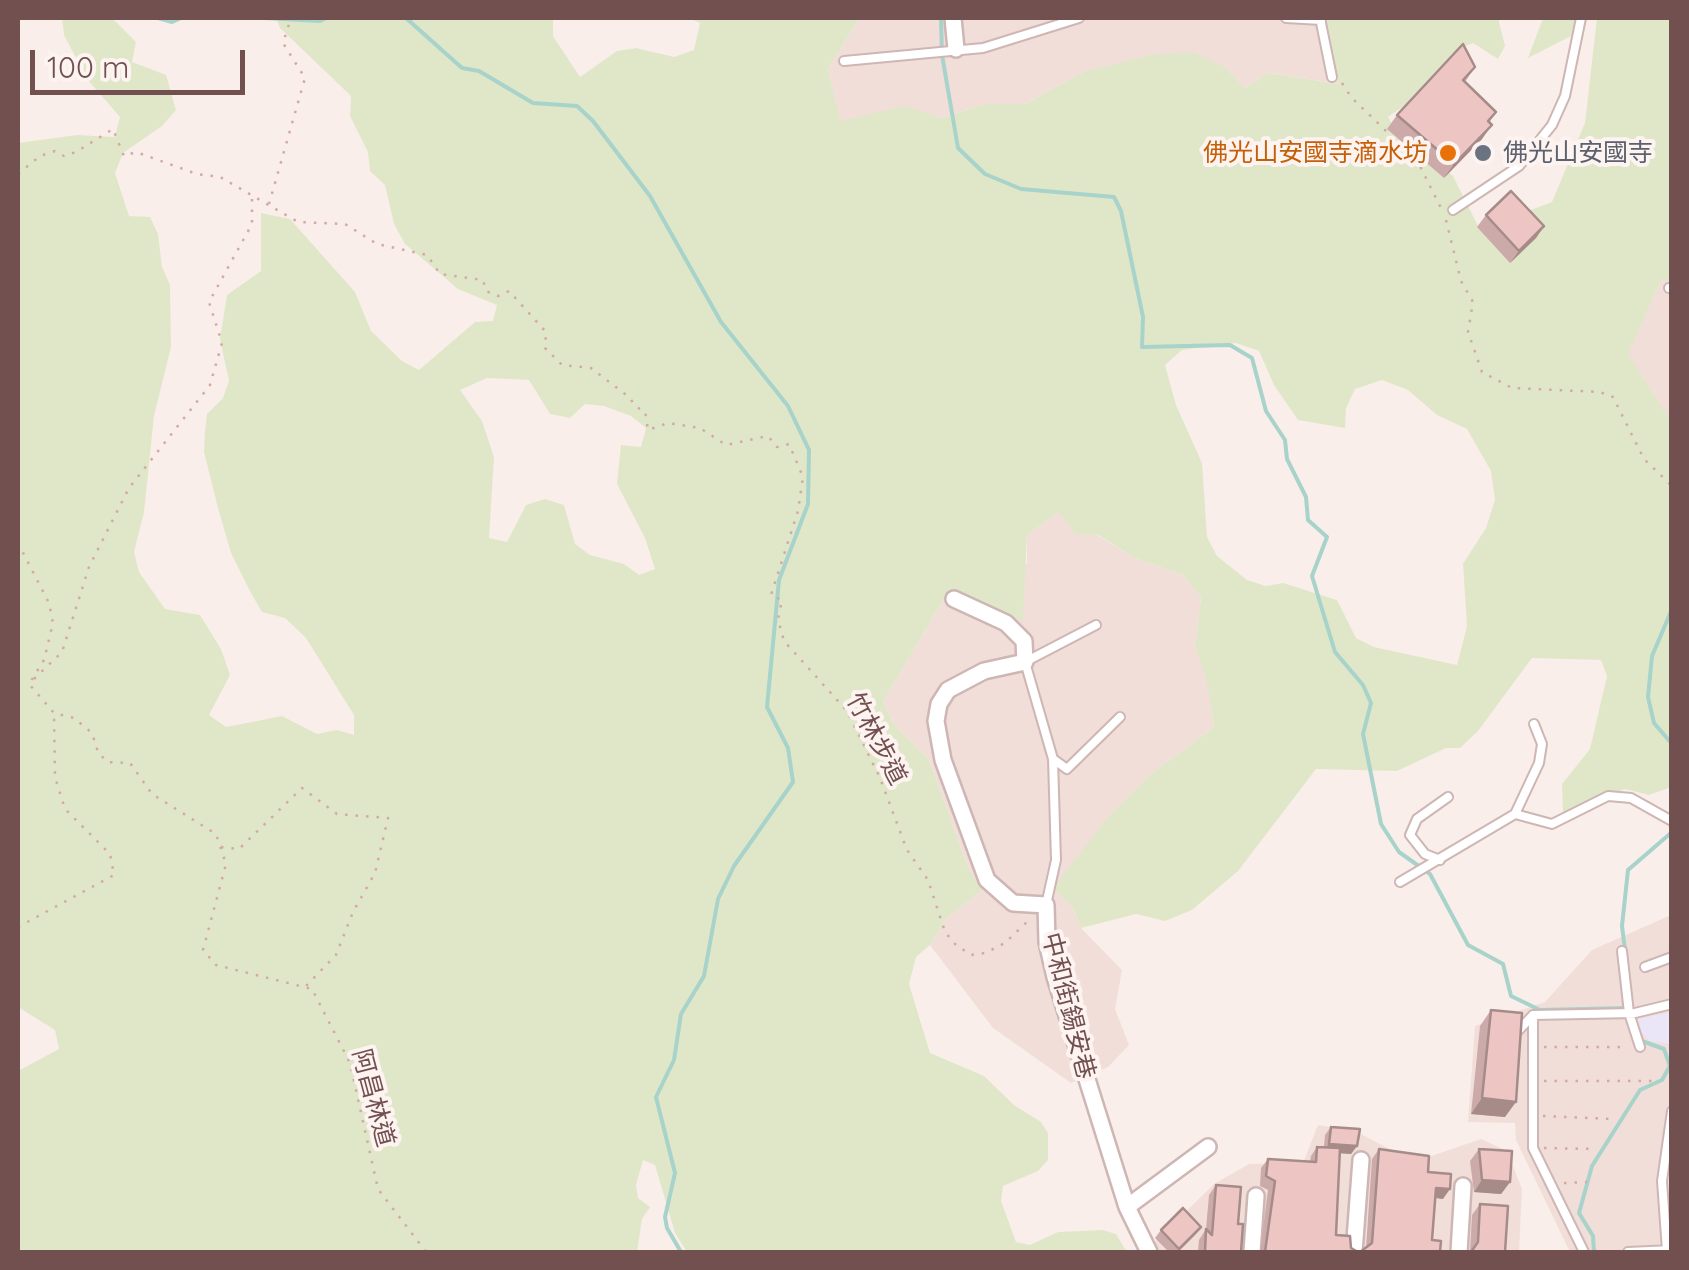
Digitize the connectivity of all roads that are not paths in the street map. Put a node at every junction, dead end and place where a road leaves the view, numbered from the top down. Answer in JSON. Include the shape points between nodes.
{"nodes":[{"id":1,"x":953,"y":18,"type":"edge"},
{"id":2,"x":1079,"y":18,"type":"edge"},
{"id":3,"x":1286,"y":18,"type":"edge"},
{"id":4,"x":1581,"y":18,"type":"edge"},
{"id":5,"x":1320,"y":19,"type":"edge"},
{"id":6,"x":956,"y":49,"type":"junction"},
{"id":7,"x":844,"y":60,"type":"dead end"},
{"id":8,"x":1332,"y":77,"type":"dead end"},
{"id":9,"x":1453,"y":210,"type":"dead end"},
{"id":10,"x":954,"y":599,"type":"dead end"},
{"id":11,"x":1096,"y":625,"type":"dead end"},
{"id":12,"x":1025,"y":662,"type":"junction"},
{"id":13,"x":1120,"y":717,"type":"dead end"},
{"id":14,"x":1534,"y":724,"type":"dead end"},
{"id":15,"x":1053,"y":759,"type":"junction"},
{"id":16,"x":1448,"y":797,"type":"dead end"},
{"id":17,"x":1515,"y":814,"type":"junction"},
{"id":18,"x":1672,"y":821,"type":"edge"},
{"id":19,"x":1440,"y":860,"type":"junction"},
{"id":20,"x":1400,"y":882,"type":"dead end"},
{"id":21,"x":1046,"y":905,"type":"junction"},
{"id":22,"x":1622,"y":952,"type":"dead end"},
{"id":23,"x":1672,"y":957,"type":"edge"},
{"id":24,"x":1645,"y":967,"type":"dead end"},
{"id":25,"x":1672,"y":1004,"type":"edge"},
{"id":26,"x":1629,"y":1013,"type":"junction"},
{"id":27,"x":1534,"y":1016,"type":"junction"},
{"id":28,"x":1518,"y":1046,"type":"edge"},
{"id":29,"x":1640,"y":1047,"type":"road end"},
{"id":30,"x":1672,"y":1110,"type":"edge"},
{"id":31,"x":1208,"y":1147,"type":"dead end"},
{"id":32,"x":1361,"y":1160,"type":"dead end"},
{"id":33,"x":1463,"y":1186,"type":"dead end"},
{"id":34,"x":1256,"y":1196,"type":"dead end"},
{"id":35,"x":1127,"y":1207,"type":"junction"},
{"id":36,"x":1669,"y":1250,"type":"edge"},
{"id":37,"x":1149,"y":1252,"type":"edge"},
{"id":38,"x":1252,"y":1252,"type":"edge"},
{"id":39,"x":1354,"y":1252,"type":"edge"},
{"id":40,"x":1459,"y":1252,"type":"edge"},
{"id":41,"x":1584,"y":1252,"type":"edge"},
{"id":42,"x":1628,"y":1252,"type":"edge"}],
"edges":[{"from":1,"to":6,"type":"street"},
{"from":2,"to":6,"type":"lane","via":[[983,48]]},
{"from":3,"to":5,"type":"lane"},
{"from":4,"to":9,"type":"lane","via":[[1552,126],[1520,166]]},
{"from":5,"to":8,"type":"lane"},
{"from":6,"to":7,"type":"lane"},
{"from":10,"to":12,"type":"street","via":[[1006,623],[1024,641]]},
{"from":11,"to":12,"type":"lane"},
{"from":12,"to":15,"type":"lane"},
{"from":12,"to":21,"type":"street","name":"中和街錫安巷","via":[[984,671],[948,690],[936,721],[942,760],[986,880],[1013,903]]},
{"from":13,"to":15,"type":"lane","via":[[1067,769]]},
{"from":14,"to":17,"type":"lane","via":[[1540,763]]},
{"from":15,"to":21,"type":"lane","via":[[1056,860]]},
{"from":16,"to":19,"type":"lane","via":[[1417,819],[1410,834],[1425,854]]},
{"from":17,"to":18,"type":"lane","via":[[1552,824],[1608,796],[1631,798]]},
{"from":17,"to":19,"type":"lane"},
{"from":19,"to":20,"type":"lane"},
{"from":21,"to":35,"type":"street","name":"中和街錫安巷","via":[[1056,976]]},
{"from":22,"to":26,"type":"lane"},
{"from":23,"to":24,"type":"lane"},
{"from":25,"to":26,"type":"lane"},
{"from":26,"to":27,"type":"lane"},
{"from":26,"to":29,"type":"lane"},
{"from":27,"to":28,"type":"lane","via":[[1519,1027]]},
{"from":27,"to":41,"type":"lane","via":[[1533,1148]]},
{"from":30,"to":36,"type":"lane","via":[[1662,1181]]},
{"from":31,"to":35,"type":"street"},
{"from":32,"to":39,"type":"street"},
{"from":33,"to":40,"type":"street"},
{"from":34,"to":38,"type":"street"},
{"from":35,"to":37,"type":"street","name":"中和街錫安巷"},
{"from":36,"to":42,"type":"lane"}]}
